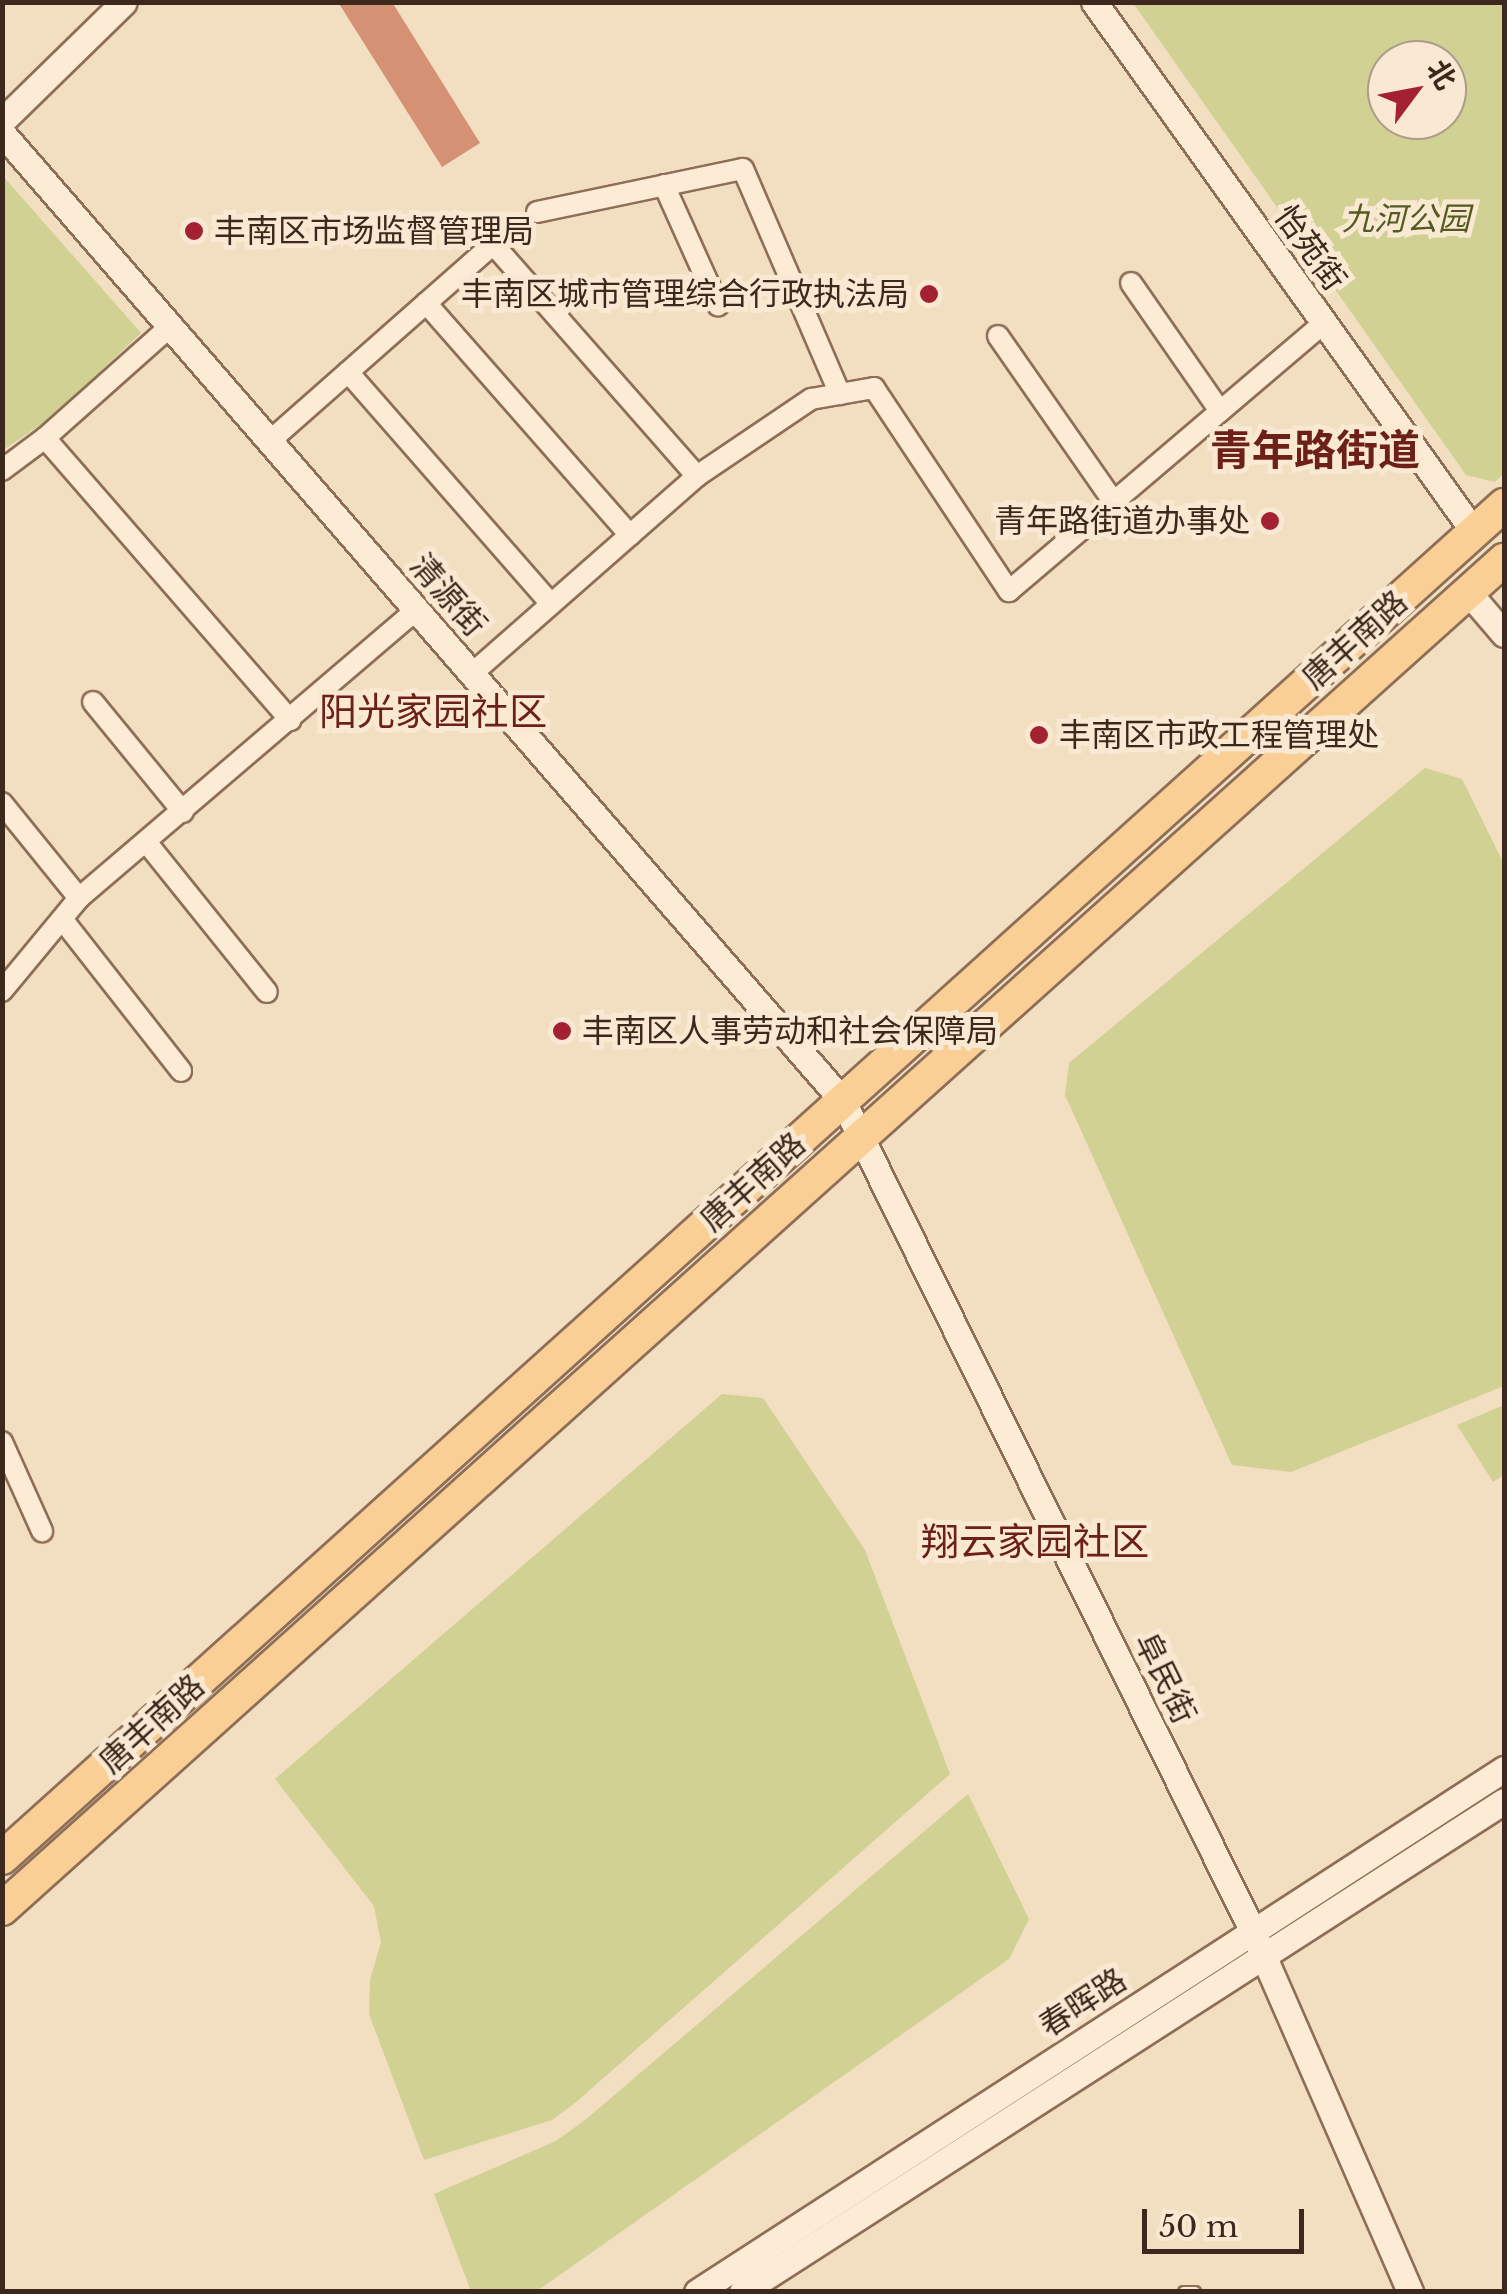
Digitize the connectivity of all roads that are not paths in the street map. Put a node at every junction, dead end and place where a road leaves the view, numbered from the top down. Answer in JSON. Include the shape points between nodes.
{"nodes":[{"id":1,"x":124,"y":2,"type":"edge"},
{"id":2,"x":1094,"y":2,"type":"edge"},
{"id":3,"x":2,"y":121,"type":"edge"},
{"id":4,"x":2,"y":132,"type":"edge"},
{"id":5,"x":664,"y":186,"type":"junction"},
{"id":6,"x":537,"y":212,"type":"dead end"},
{"id":7,"x":1130,"y":283,"type":"dead end"},
{"id":8,"x":426,"y":303,"type":"junction"},
{"id":9,"x":718,"y":305,"type":"dead end"},
{"id":10,"x":1324,"y":323,"type":"junction"},
{"id":11,"x":172,"y":325,"type":"junction"},
{"id":12,"x":998,"y":336,"type":"dead end"},
{"id":13,"x":348,"y":372,"type":"junction"},
{"id":14,"x":840,"y":394,"type":"junction"},
{"id":15,"x":1220,"y":412,"type":"junction"},
{"id":16,"x":45,"y":438,"type":"junction"},
{"id":17,"x":271,"y":440,"type":"junction"},
{"id":18,"x":2,"y":470,"type":"edge"},
{"id":19,"x":697,"y":476,"type":"junction"},
{"id":20,"x":1114,"y":502,"type":"junction"},
{"id":21,"x":1504,"y":506,"type":"edge"},
{"id":22,"x":1474,"y":532,"type":"junction"},
{"id":23,"x":630,"y":535,"type":"junction"},
{"id":24,"x":1504,"y":561,"type":"edge"},
{"id":25,"x":1468,"y":592,"type":"junction"},
{"id":26,"x":551,"y":604,"type":"junction"},
{"id":27,"x":416,"y":609,"type":"junction"},
{"id":28,"x":1504,"y":634,"type":"edge"},
{"id":29,"x":472,"y":673,"type":"junction"},
{"id":30,"x":93,"y":702,"type":"dead end"},
{"id":31,"x":290,"y":720,"type":"junction"},
{"id":32,"x":2,"y":803,"type":"edge"},
{"id":33,"x":183,"y":812,"type":"junction"},
{"id":34,"x":147,"y":844,"type":"junction"},
{"id":35,"x":79,"y":898,"type":"junction"},
{"id":36,"x":62,"y":919,"type":"junction"},
{"id":37,"x":3,"y":988,"type":"edge"},
{"id":38,"x":267,"y":992,"type":"dead end"},
{"id":39,"x":181,"y":1071,"type":"dead end"},
{"id":40,"x":843,"y":1101,"type":"junction"},
{"id":41,"x":862,"y":1134,"type":"junction"},
{"id":42,"x":2,"y":1442,"type":"edge"},
{"id":43,"x":42,"y":1531,"type":"dead end"},
{"id":44,"x":1504,"y":1769,"type":"edge"},
{"id":45,"x":1504,"y":1801,"type":"edge"},
{"id":46,"x":2,"y":1858,"type":"edge"},
{"id":47,"x":2,"y":1909,"type":"edge"},
{"id":48,"x":1258,"y":1944,"type":"junction"},
{"id":49,"x":697,"y":2292,"type":"edge"},
{"id":50,"x":742,"y":2292,"type":"edge"},
{"id":51,"x":1184,"y":2292,"type":"edge"},
{"id":52,"x":1195,"y":2292,"type":"edge"},
{"id":53,"x":1410,"y":2292,"type":"edge"}],
"edges":[{"from":1,"to":3,"type":"street"},
{"from":2,"to":10,"type":"street","name":"怡苑街"},
{"from":4,"to":11,"type":"street","name":"清源街"},
{"from":5,"to":6,"type":"street"},
{"from":5,"to":9,"type":"street"},
{"from":5,"to":14,"type":"street","via":[[743,169]]},
{"from":7,"to":15,"type":"street"},
{"from":8,"to":13,"type":"street"},
{"from":8,"to":19,"type":"street","via":[[493,244]]},
{"from":8,"to":23,"type":"street"},
{"from":10,"to":15,"type":"street"},
{"from":10,"to":22,"type":"street","name":"怡苑街"},
{"from":11,"to":16,"type":"street"},
{"from":11,"to":17,"type":"street","name":"清源街"},
{"from":12,"to":20,"type":"street"},
{"from":13,"to":17,"type":"street"},
{"from":13,"to":26,"type":"street"},
{"from":14,"to":19,"type":"street","via":[[812,398]]},
{"from":14,"to":20,"type":"street","via":[[874,388],[1009,590]]},
{"from":15,"to":20,"type":"street"},
{"from":16,"to":18,"type":"street"},
{"from":16,"to":31,"type":"street"},
{"from":17,"to":27,"type":"street","name":"清源街"},
{"from":19,"to":23,"type":"street"},
{"from":21,"to":22,"type":"main road","name":"唐丰南路"},
{"from":22,"to":40,"type":"main road","name":"唐丰南路"},
{"from":23,"to":26,"type":"street"},
{"from":24,"to":25,"type":"main road","name":"唐丰南路"},
{"from":25,"to":28,"type":"street"},
{"from":25,"to":41,"type":"main road","name":"唐丰南路"},
{"from":26,"to":29,"type":"street"},
{"from":27,"to":29,"type":"street","name":"清源街"},
{"from":27,"to":31,"type":"street"},
{"from":29,"to":40,"type":"street","name":"清源街"},
{"from":30,"to":33,"type":"street"},
{"from":31,"to":33,"type":"street"},
{"from":32,"to":35,"type":"street"},
{"from":33,"to":34,"type":"street"},
{"from":34,"to":35,"type":"street"},
{"from":34,"to":38,"type":"street"},
{"from":35,"to":36,"type":"street"},
{"from":36,"to":37,"type":"street"},
{"from":36,"to":39,"type":"street"},
{"from":40,"to":41,"type":"street","name":"阜民街"},
{"from":40,"to":46,"type":"main road","name":"唐丰南路"},
{"from":41,"to":47,"type":"main road","name":"唐丰南路"},
{"from":41,"to":48,"type":"street","name":"阜民街"},
{"from":42,"to":43,"type":"street"},
{"from":44,"to":48,"type":"street","name":"春晖路"},
{"from":45,"to":48,"type":"street","name":"春晖路"},
{"from":48,"to":49,"type":"street","name":"春晖路"},
{"from":48,"to":50,"type":"street","name":"春晖路"},
{"from":48,"to":53,"type":"street","name":"阜民街"},
{"from":51,"to":52,"type":"lane"}]}
